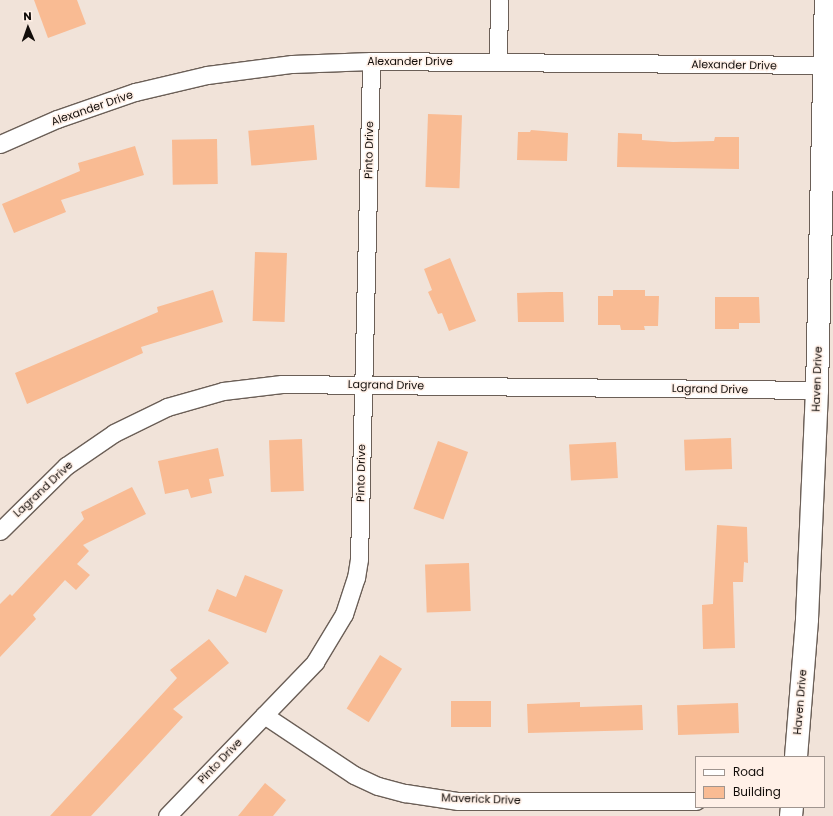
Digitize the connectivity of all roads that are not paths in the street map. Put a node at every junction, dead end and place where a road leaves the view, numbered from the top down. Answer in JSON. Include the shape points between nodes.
{"nodes":[{"id":1,"x":499,"y":0,"type":"edge"},
{"id":2,"x":826,"y":0,"type":"edge"},
{"id":3,"x":371,"y":61,"type":"junction"},
{"id":4,"x":498,"y":62,"type":"junction"},
{"id":5,"x":830,"y":65,"type":"edge"},
{"id":6,"x":0,"y":144,"type":"edge"},
{"id":7,"x":363,"y":385,"type":"junction"},
{"id":8,"x":817,"y":390,"type":"junction"},
{"id":9,"x":0,"y":531,"type":"edge"},
{"id":10,"x":264,"y":715,"type":"junction"},
{"id":11,"x":796,"y":756,"type":"edge"},
{"id":12,"x":695,"y":801,"type":"edge"},
{"id":13,"x":167,"y":816,"type":"edge"}],
"edges":[{"from":1,"to":4,"type":"street"},
{"from":2,"to":5,"type":"street","name":"Haven Drive"},
{"from":3,"to":4,"type":"street","name":"Alexander Drive"},
{"from":3,"to":6,"type":"street","name":"Alexander Drive","via":[[250,68],[172,82],[95,105]]},
{"from":3,"to":7,"type":"street","name":"Pinto Drive"},
{"from":4,"to":5,"type":"street","name":"Alexander Drive"},
{"from":5,"to":8,"type":"street","name":"Haven Drive"},
{"from":7,"to":8,"type":"street","name":"Lagrand Drive"},
{"from":7,"to":9,"type":"street","name":"Lagrand Drive","via":[[252,386],[209,394],[167,407],[139,419],[89,448],[44,485]]},
{"from":7,"to":10,"type":"street","name":"Pinto Drive","via":[[359,559],[351,596],[336,631],[322,652]]},
{"from":8,"to":11,"type":"street","name":"Haven Drive","via":[[807,619]]},
{"from":10,"to":12,"type":"street","name":"Maverick Drive","via":[[354,775],[378,786],[405,793],[458,801]]},
{"from":10,"to":13,"type":"street","name":"Pinto Drive"}]}
